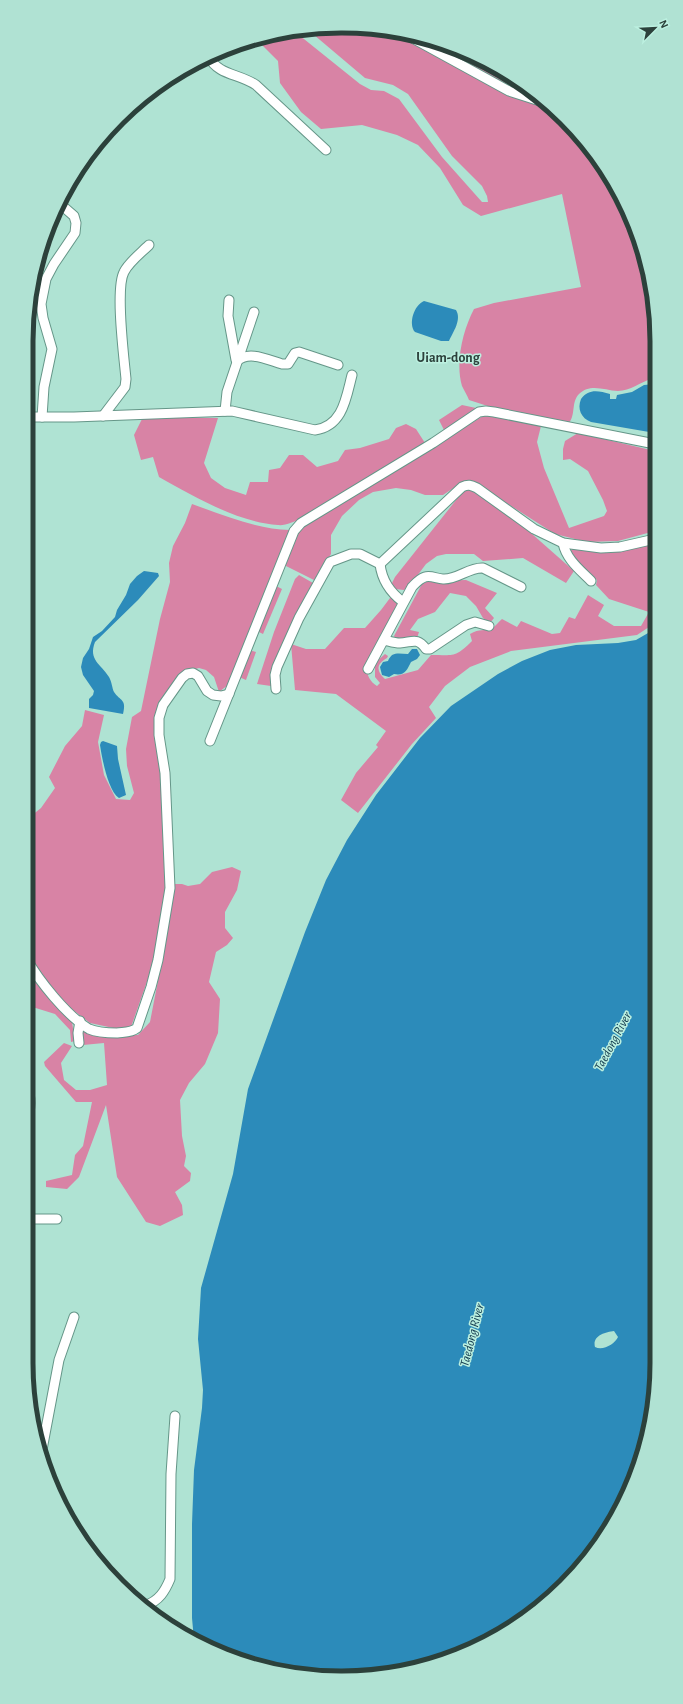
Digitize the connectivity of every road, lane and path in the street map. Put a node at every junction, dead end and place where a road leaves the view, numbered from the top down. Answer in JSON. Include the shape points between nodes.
{"nodes":[{"id":1,"x":425,"y":45,"type":"edge"},
{"id":2,"x":211,"y":62,"type":"edge"},
{"id":3,"x":530,"y":98,"type":"edge"},
{"id":4,"x":326,"y":150,"type":"dead end"},
{"id":5,"x":64,"y":207,"type":"edge"},
{"id":6,"x":149,"y":245,"type":"dead end"},
{"id":7,"x":229,"y":300,"type":"dead end"},
{"id":8,"x":254,"y":312,"type":"dead end"},
{"id":9,"x":237,"y":361,"type":"junction"},
{"id":10,"x":338,"y":365,"type":"dead end"},
{"id":11,"x":352,"y":375,"type":"dead end"},
{"id":12,"x":225,"y":411,"type":"junction"},
{"id":13,"x":103,"y":416,"type":"junction"},
{"id":14,"x":33,"y":417,"type":"edge"},
{"id":15,"x":42,"y":417,"type":"junction"},
{"id":16,"x":650,"y":443,"type":"edge"},
{"id":17,"x":650,"y":540,"type":"edge"},
{"id":18,"x":562,"y":543,"type":"junction"},
{"id":19,"x":380,"y":564,"type":"junction"},
{"id":20,"x":591,"y":581,"type":"dead end"},
{"id":21,"x":521,"y":587,"type":"dead end"},
{"id":22,"x":403,"y":602,"type":"junction"},
{"id":23,"x":489,"y":626,"type":"dead end"},
{"id":24,"x":384,"y":640,"type":"junction"},
{"id":25,"x":368,"y":669,"type":"dead end"},
{"id":26,"x":276,"y":689,"type":"dead end"},
{"id":27,"x":229,"y":694,"type":"junction"},
{"id":28,"x":210,"y":741,"type":"dead end"},
{"id":29,"x":33,"y":970,"type":"edge"},
{"id":30,"x":80,"y":1021,"type":"junction"},
{"id":31,"x":79,"y":1043,"type":"dead end"},
{"id":32,"x":33,"y":1219,"type":"edge"},
{"id":33,"x":57,"y":1219,"type":"dead end"},
{"id":34,"x":74,"y":1316,"type":"dead end"},
{"id":35,"x":175,"y":1416,"type":"dead end"},
{"id":36,"x":44,"y":1441,"type":"edge"},
{"id":37,"x":149,"y":1603,"type":"edge"}],
"edges":[{"from":1,"to":3,"type":"street","via":[[509,91]]},
{"from":2,"to":4,"type":"street","via":[[222,71],[256,85]]},
{"from":5,"to":15,"type":"street","via":[[74,216],[75,233],[46,279],[42,298],[43,318],[52,349],[44,387]]},
{"from":6,"to":13,"type":"street","via":[[128,266],[121,280],[125,387]]},
{"from":7,"to":9,"type":"street","via":[[228,316]]},
{"from":8,"to":9,"type":"street"},
{"from":9,"to":10,"type":"street","via":[[242,356],[249,355],[288,364],[295,353],[299,352]]},
{"from":9,"to":12,"type":"street","via":[[227,392]]},
{"from":11,"to":12,"type":"street","via":[[344,407],[333,422],[323,429],[315,430],[242,412]]},
{"from":12,"to":13,"type":"street"},
{"from":13,"to":15,"type":"street"},
{"from":14,"to":15,"type":"street"},
{"from":16,"to":27,"type":"street","via":[[494,412],[479,412],[301,523],[294,531]]},
{"from":17,"to":18,"type":"street","via":[[620,547],[601,548]]},
{"from":18,"to":19,"type":"street","via":[[534,529],[477,488],[467,485]]},
{"from":18,"to":20,"type":"street","via":[[570,560]]},
{"from":19,"to":22,"type":"street","via":[[388,588]]},
{"from":19,"to":26,"type":"street","via":[[360,554],[351,554],[330,562],[299,618],[277,667]]},
{"from":21,"to":22,"type":"street","via":[[480,567],[447,579],[424,577],[412,587]]},
{"from":22,"to":24,"type":"street"},
{"from":23,"to":24,"type":"street","via":[[475,622],[466,625],[430,649],[426,649],[422,642],[415,640],[394,643]]},
{"from":24,"to":25,"type":"street"},
{"from":27,"to":28,"type":"street"},
{"from":27,"to":30,"type":"street","via":[[213,694],[207,690],[198,676],[193,673],[187,674],[164,705],[159,718],[165,773],[170,888],[158,960],[137,1028],[133,1031],[113,1033],[90,1030]]},
{"from":29,"to":30,"type":"street","via":[[68,1012]]},
{"from":30,"to":31,"type":"street"},
{"from":32,"to":33,"type":"street"},
{"from":34,"to":36,"type":"street","via":[[59,1360]]},
{"from":35,"to":37,"type":"street","via":[[171,1474],[170,1579],[158,1598]]}]}
